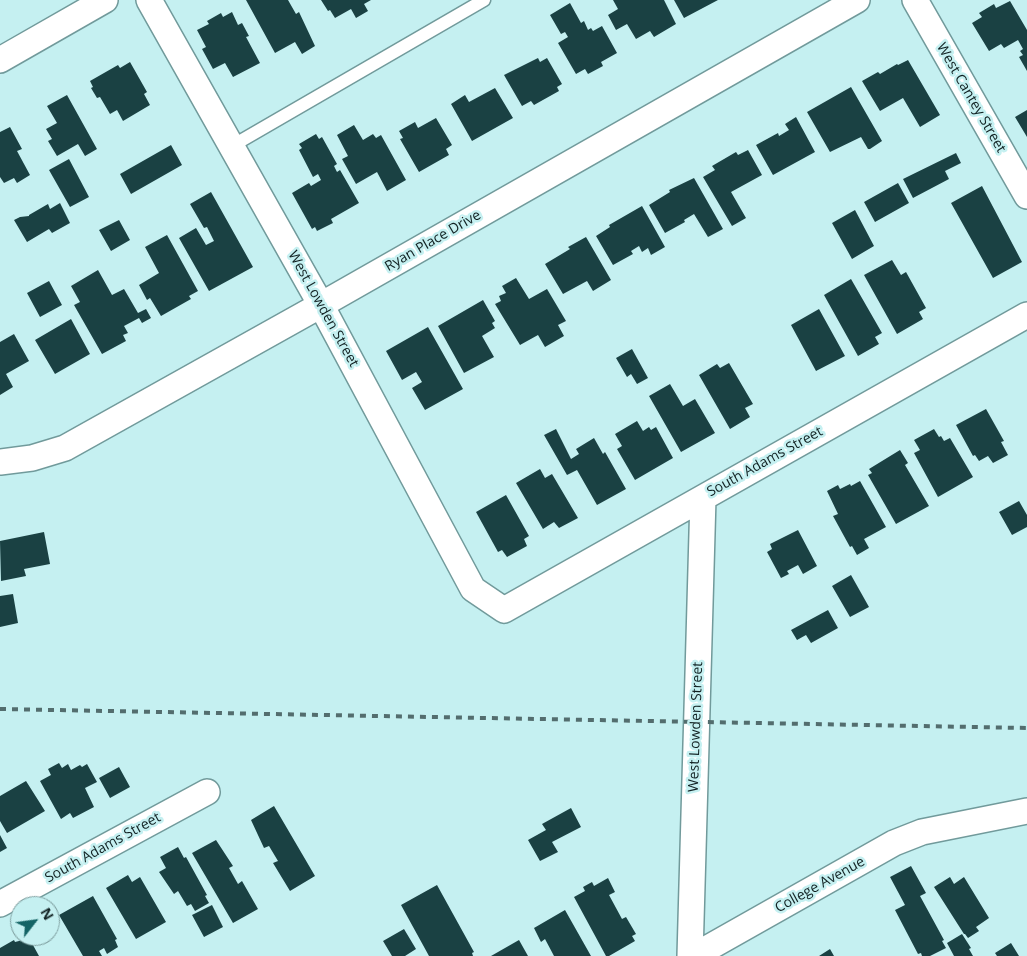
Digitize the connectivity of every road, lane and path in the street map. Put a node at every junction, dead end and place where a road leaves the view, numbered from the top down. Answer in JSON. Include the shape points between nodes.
{"nodes":[{"id":1,"x":105,"y":0,"type":"edge"},
{"id":2,"x":149,"y":0,"type":"edge"},
{"id":3,"x":484,"y":0,"type":"edge"},
{"id":4,"x":857,"y":0,"type":"edge"},
{"id":5,"x":915,"y":0,"type":"edge"},
{"id":6,"x":0,"y":60,"type":"edge"},
{"id":7,"x":232,"y":146,"type":"junction"},
{"id":8,"x":1027,"y":196,"type":"edge"},
{"id":9,"x":321,"y":305,"type":"junction"},
{"id":10,"x":1027,"y":315,"type":"edge"},
{"id":11,"x":0,"y":462,"type":"edge"},
{"id":12,"x":703,"y":498,"type":"junction"},
{"id":13,"x":504,"y":610,"type":"joint"},
{"id":14,"x":207,"y":792,"type":"dead end"},
{"id":15,"x":1027,"y":811,"type":"edge"},
{"id":16,"x":0,"y":904,"type":"edge"},
{"id":17,"x":692,"y":956,"type":"edge"}],
"edges":[{"from":1,"to":6,"type":"street"},
{"from":2,"to":7,"type":"street","name":"West Lowden Street"},
{"from":3,"to":7,"type":"lane"},
{"from":4,"to":9,"type":"street","name":"Ryan Place Drive"},
{"from":5,"to":8,"type":"street","name":"West Cantey Street"},
{"from":7,"to":9,"type":"street","name":"West Lowden Street"},
{"from":9,"to":11,"type":"street","name":"Ryan Place Drive","via":[[65,448],[32,458]]},
{"from":9,"to":13,"type":"street","name":"West Lowden Street","via":[[473,589]]},
{"from":10,"to":12,"type":"street","name":"South Adams Street"},
{"from":12,"to":13,"type":"street","name":"South Adams Street"},
{"from":12,"to":17,"type":"street","name":"West Lowden Street"},
{"from":14,"to":16,"type":"street","name":"South Adams Street"},
{"from":15,"to":17,"type":"street","name":"College Avenue","via":[[922,832],[894,843]]}]}
